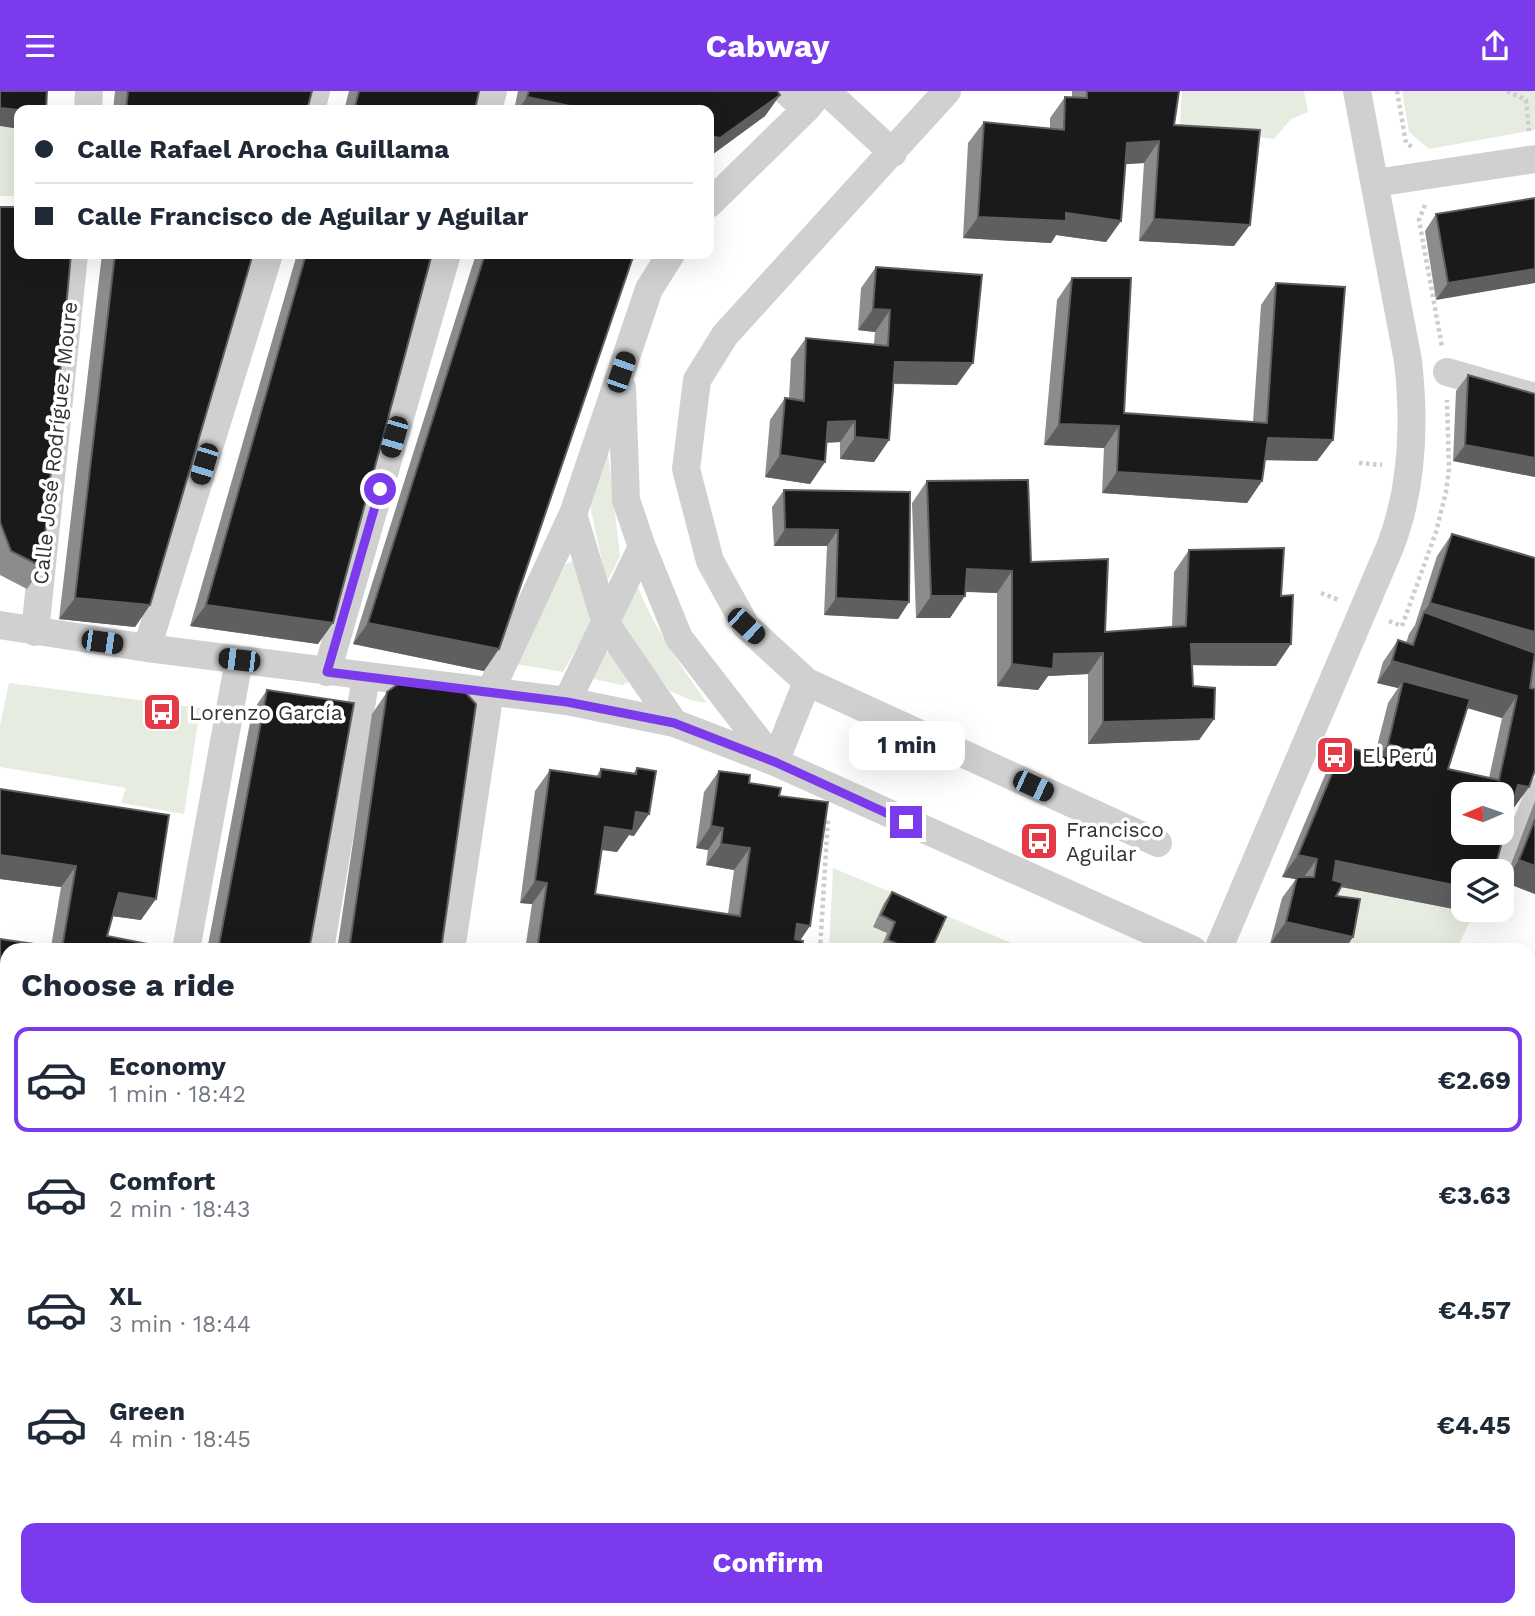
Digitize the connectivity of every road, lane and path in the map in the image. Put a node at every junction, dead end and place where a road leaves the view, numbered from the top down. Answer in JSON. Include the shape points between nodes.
{"nodes":[{"id":1,"x":947,"y":91,"type":"edge"},
{"id":2,"x":1357,"y":91,"type":"edge"},
{"id":3,"x":1507,"y":91,"type":"edge"},
{"id":4,"x":810,"y":96,"type":"edge"},
{"id":5,"x":893,"y":153,"type":"junction"},
{"id":6,"x":1534,"y":159,"type":"edge"},
{"id":7,"x":1375,"y":183,"type":"junction"},
{"id":8,"x":714,"y":195,"type":"edge"},
{"id":9,"x":73,"y":259,"type":"edge"},
{"id":10,"x":267,"y":259,"type":"edge"},
{"id":11,"x":446,"y":259,"type":"edge"},
{"id":12,"x":668,"y":259,"type":"edge"},
{"id":13,"x":621,"y":372,"type":"junction"},
{"id":14,"x":1447,"y":372,"type":"dead end"},
{"id":15,"x":1535,"y":397,"type":"edge"},
{"id":16,"x":573,"y":514,"type":"junction"},
{"id":17,"x":642,"y":547,"type":"junction"},
{"id":18,"x":606,"y":624,"type":"junction"},
{"id":19,"x":0,"y":625,"type":"edge"},
{"id":20,"x":35,"y":632,"type":"junction"},
{"id":21,"x":147,"y":648,"type":"junction"},
{"id":22,"x":239,"y":660,"type":"junction"},
{"id":23,"x":327,"y":672,"type":"junction"},
{"id":24,"x":366,"y":677,"type":"junction"},
{"id":25,"x":807,"y":682,"type":"junction"},
{"id":26,"x":490,"y":692,"type":"junction"},
{"id":27,"x":567,"y":702,"type":"junction"},
{"id":28,"x":674,"y":723,"type":"junction"},
{"id":29,"x":775,"y":762,"type":"junction"},
{"id":30,"x":1535,"y":785,"type":"edge"},
{"id":31,"x":830,"y":788,"type":"junction"},
{"id":32,"x":1158,"y":843,"type":"dead end"},
{"id":33,"x":1505,"y":859,"type":"edge"},
{"id":34,"x":187,"y":943,"type":"edge"},
{"id":35,"x":321,"y":943,"type":"edge"},
{"id":36,"x":452,"y":943,"type":"edge"},
{"id":37,"x":820,"y":943,"type":"edge"},
{"id":38,"x":1177,"y":943,"type":"edge"},
{"id":39,"x":1221,"y":943,"type":"edge"}],
"edges":[{"from":1,"to":5,"type":"street"},
{"from":2,"to":7,"type":"street"},
{"from":3,"to":6,"type":"path","via":[[1526,100]]},
{"from":4,"to":5,"type":"street"},
{"from":4,"to":8,"type":"street"},
{"from":5,"to":25,"type":"street","via":[[725,335],[697,380],[686,469],[710,561],[746,626]]},
{"from":6,"to":7,"type":"street"},
{"from":7,"to":39,"type":"street","via":[[1412,393],[1405,493],[1390,547]]},
{"from":9,"to":20,"type":"street","name":"Calle José Rodríguez Moure"},
{"from":10,"to":21,"type":"street"},
{"from":11,"to":23,"type":"street"},
{"from":12,"to":13,"type":"street","via":[[649,289]]},
{"from":13,"to":16,"type":"street"},
{"from":13,"to":17,"type":"street","via":[[625,500]]},
{"from":14,"to":15,"type":"street"},
{"from":16,"to":18,"type":"street"},
{"from":16,"to":26,"type":"street"},
{"from":17,"to":18,"type":"street"},
{"from":17,"to":29,"type":"street","via":[[679,638]]},
{"from":18,"to":27,"type":"street"},
{"from":18,"to":28,"type":"street"},
{"from":19,"to":20,"type":"street"},
{"from":20,"to":21,"type":"street"},
{"from":21,"to":22,"type":"street"},
{"from":22,"to":23,"type":"street"},
{"from":22,"to":34,"type":"street"},
{"from":23,"to":24,"type":"street"},
{"from":24,"to":26,"type":"street"},
{"from":24,"to":35,"type":"street"},
{"from":25,"to":29,"type":"street"},
{"from":25,"to":32,"type":"street"},
{"from":26,"to":27,"type":"street"},
{"from":26,"to":36,"type":"street"},
{"from":27,"to":28,"type":"street"},
{"from":28,"to":29,"type":"street"},
{"from":29,"to":31,"type":"street"},
{"from":30,"to":33,"type":"lane"},
{"from":31,"to":37,"type":"path"},
{"from":31,"to":38,"type":"street"}]}
